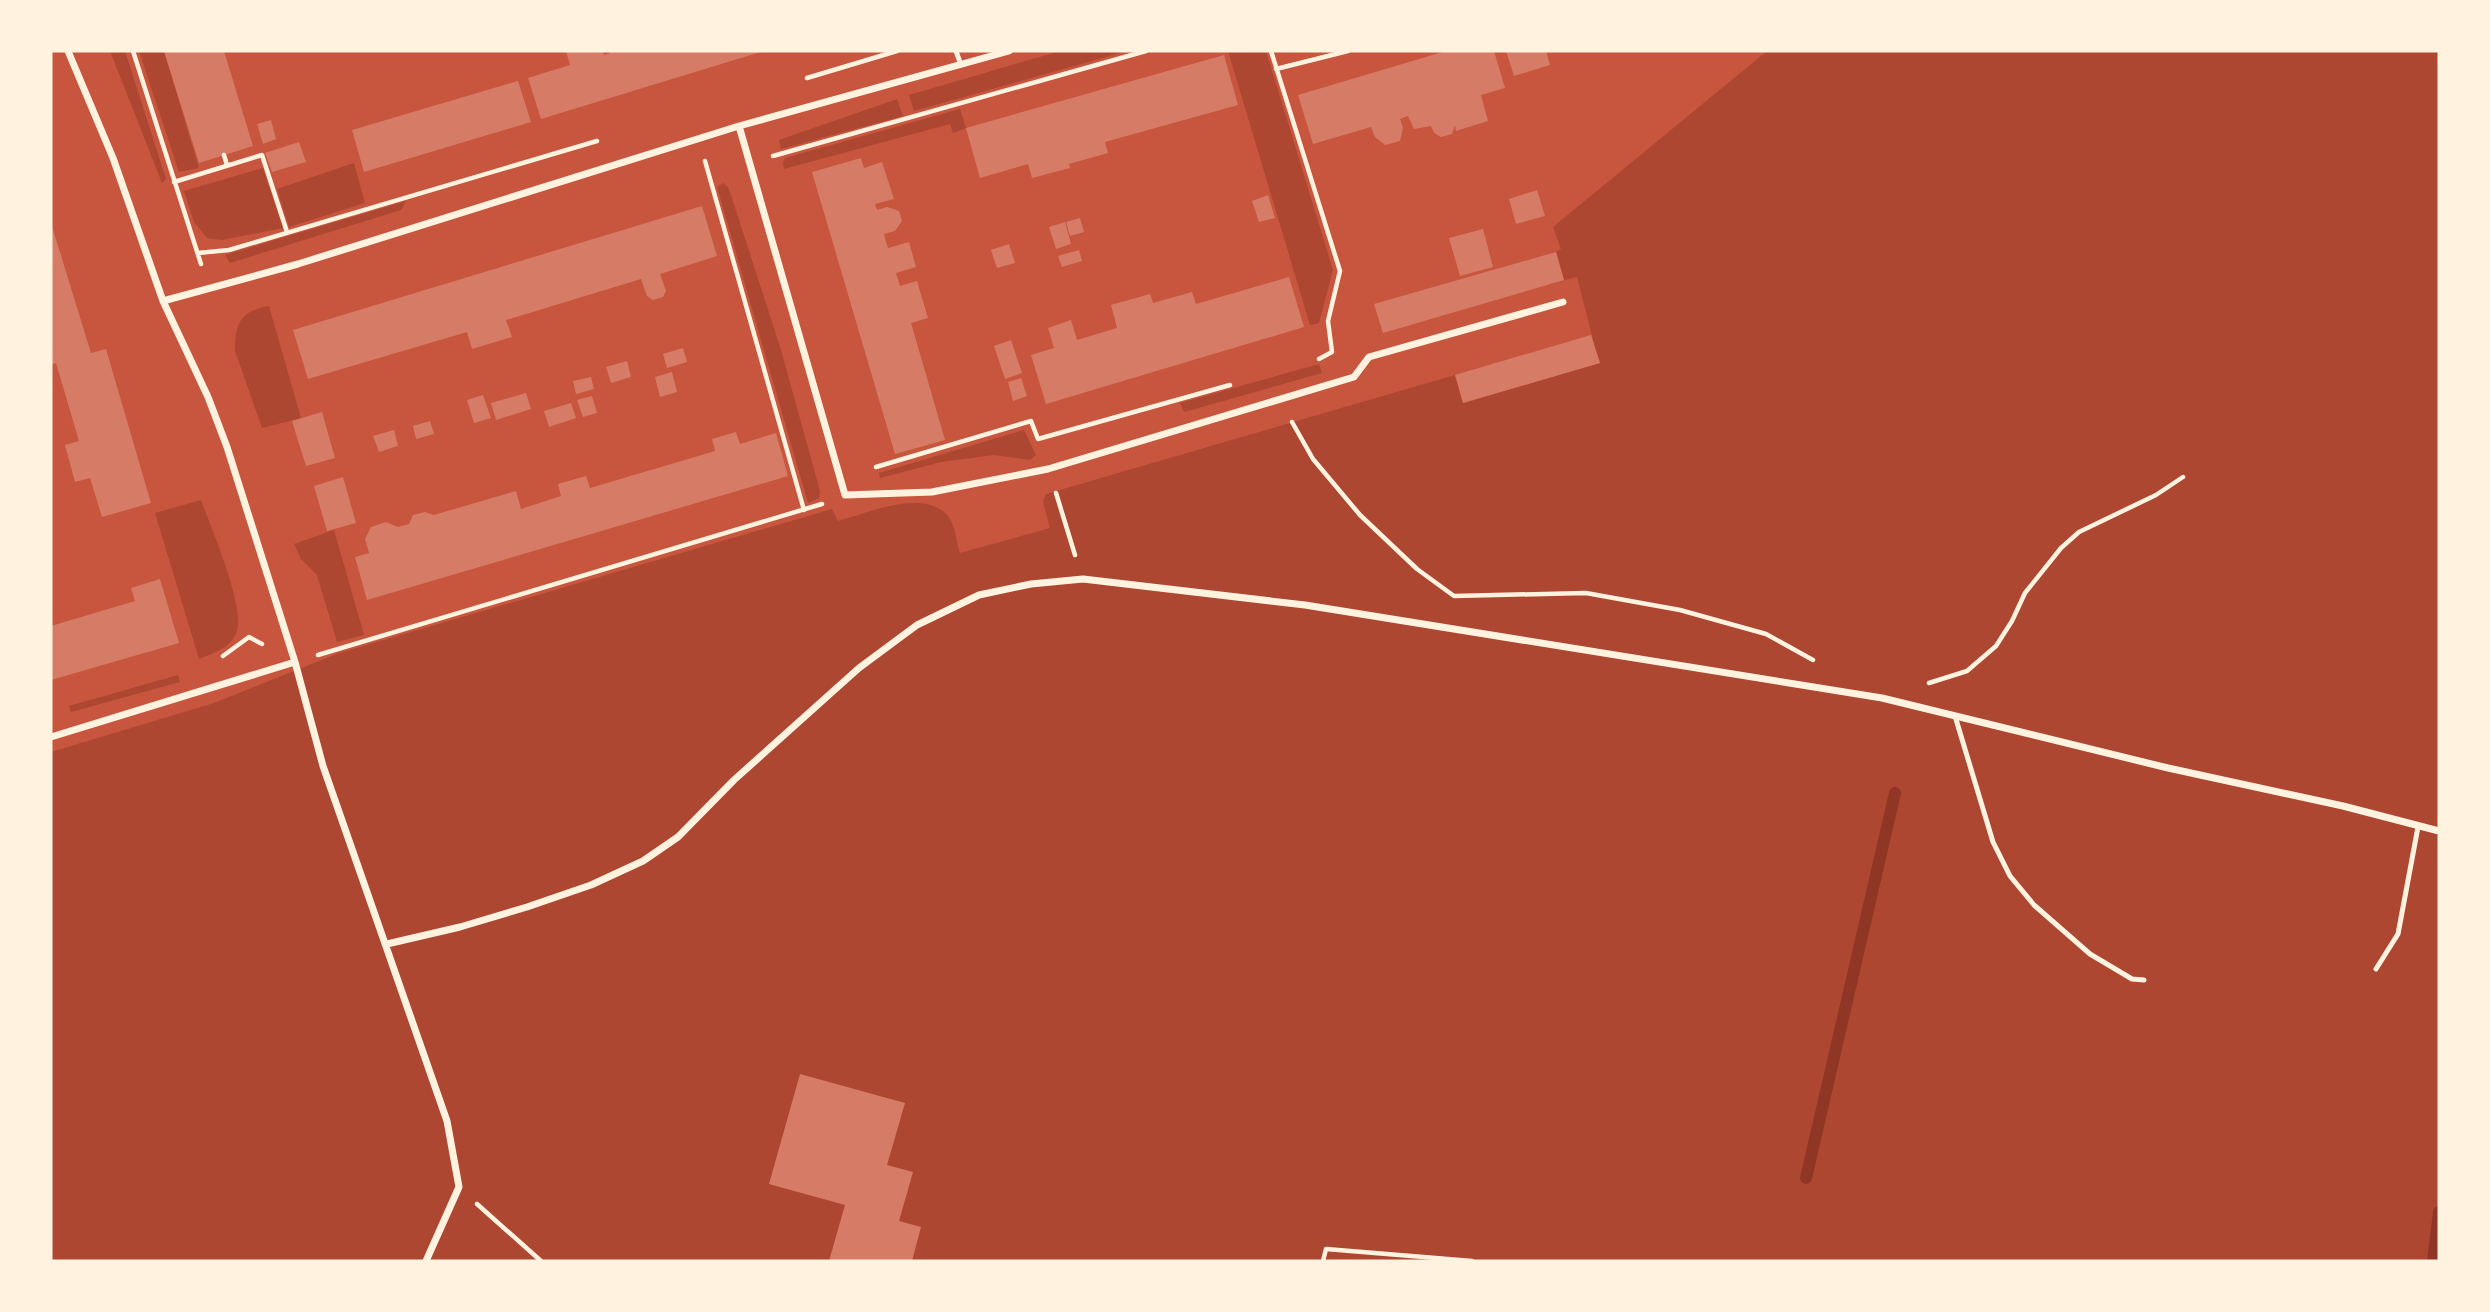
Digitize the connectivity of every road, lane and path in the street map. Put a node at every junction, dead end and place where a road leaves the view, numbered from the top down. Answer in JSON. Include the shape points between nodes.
{"nodes":[{"id":1,"x":68,"y":51,"type":"edge"},
{"id":2,"x":133,"y":51,"type":"edge"},
{"id":3,"x":897,"y":51,"type":"edge"},
{"id":4,"x":956,"y":51,"type":"edge"},
{"id":5,"x":1009,"y":51,"type":"edge"},
{"id":6,"x":1146,"y":51,"type":"edge"},
{"id":7,"x":1271,"y":51,"type":"edge"},
{"id":8,"x":1348,"y":51,"type":"edge"},
{"id":9,"x":961,"y":65,"type":"junction"},
{"id":10,"x":1276,"y":69,"type":"junction"},
{"id":11,"x":794,"y":82,"type":"dead end"},
{"id":12,"x":739,"y":126,"type":"junction"},
{"id":13,"x":608,"y":137,"type":"dead end"},
{"id":14,"x":699,"y":138,"type":"junction"},
{"id":15,"x":224,"y":155,"type":"dead end"},
{"id":16,"x":706,"y":164,"type":"junction"},
{"id":17,"x":227,"y":165,"type":"junction"},
{"id":18,"x":750,"y":165,"type":"junction"},
{"id":19,"x":174,"y":182,"type":"junction"},
{"id":20,"x":287,"y":232,"type":"junction"},
{"id":21,"x":198,"y":253,"type":"junction"},
{"id":22,"x":210,"y":290,"type":"junction"},
{"id":23,"x":163,"y":301,"type":"junction"},
{"id":24,"x":1563,"y":302,"type":"dead end"},
{"id":25,"x":1318,"y":360,"type":"dead end"},
{"id":26,"x":1238,"y":382,"type":"dead end"},
{"id":27,"x":1279,"y":401,"type":"junction"},
{"id":28,"x":1038,"y":439,"type":"junction"},
{"id":29,"x":1048,"y":469,"type":"junction"},
{"id":30,"x":2183,"y":477,"type":"dead end"},
{"id":31,"x":845,"y":495,"type":"junction"},
{"id":32,"x":804,"y":510,"type":"junction"},
{"id":33,"x":1083,"y":579,"type":"junction"},
{"id":34,"x":295,"y":662,"type":"junction"},
{"id":35,"x":1820,"y":664,"type":"dead end"},
{"id":36,"x":1882,"y":698,"type":"junction"},
{"id":37,"x":1955,"y":716,"type":"junction"},
{"id":38,"x":51,"y":737,"type":"edge"},
{"id":39,"x":2418,"y":827,"type":"junction"},
{"id":40,"x":2439,"y":831,"type":"edge"},
{"id":41,"x":387,"y":944,"type":"junction"},
{"id":42,"x":2376,"y":969,"type":"dead end"},
{"id":43,"x":2144,"y":980,"type":"dead end"},
{"id":44,"x":459,"y":1187,"type":"junction"},
{"id":45,"x":426,"y":1261,"type":"edge"},
{"id":46,"x":541,"y":1261,"type":"edge"},
{"id":47,"x":1323,"y":1261,"type":"edge"},
{"id":48,"x":1472,"y":1261,"type":"edge"}],
"edges":[{"from":1,"to":23,"type":"street","via":[[113,158]]},
{"from":2,"to":19,"type":"path"},
{"from":3,"to":11,"type":"path"},
{"from":4,"to":9,"type":"lane"},
{"from":5,"to":9,"type":"street"},
{"from":6,"to":18,"type":"path"},
{"from":7,"to":10,"type":"path"},
{"from":8,"to":10,"type":"path"},
{"from":9,"to":12,"type":"street"},
{"from":10,"to":25,"type":"path","via":[[1340,271],[1328,321],[1332,352]]},
{"from":12,"to":14,"type":"street"},
{"from":12,"to":18,"type":"street"},
{"from":13,"to":20,"type":"path"},
{"from":14,"to":16,"type":"path"},
{"from":14,"to":22,"type":"street"},
{"from":15,"to":17,"type":"path"},
{"from":16,"to":18,"type":"path"},
{"from":16,"to":32,"type":"path"},
{"from":17,"to":19,"type":"path"},
{"from":17,"to":20,"type":"path","via":[[262,155]]},
{"from":18,"to":31,"type":"street"},
{"from":19,"to":21,"type":"path"},
{"from":20,"to":21,"type":"path","via":[[229,250]]},
{"from":21,"to":22,"type":"path"},
{"from":22,"to":23,"type":"street"},
{"from":23,"to":34,"type":"street","via":[[227,447]]},
{"from":24,"to":27,"type":"street","via":[[1369,357],[1354,377]]},
{"from":26,"to":28,"type":"path"},
{"from":27,"to":29,"type":"street"},
{"from":27,"to":35,"type":"path","via":[[1313,459],[1360,515],[1417,569],[1454,596],[1586,593],[1680,610],[1766,634]]},
{"from":28,"to":29,"type":"path"},
{"from":28,"to":31,"type":"path","via":[[1031,421],[1005,428],[865,470]]},
{"from":29,"to":31,"type":"street","via":[[932,492]]},
{"from":29,"to":33,"type":"path"},
{"from":30,"to":36,"type":"path","via":[[2156,495],[2079,531],[2025,593],[1996,646],[1967,671]]},
{"from":31,"to":32,"type":"path"},
{"from":32,"to":34,"type":"path"},
{"from":33,"to":36,"type":"street","via":[[1306,605]]},
{"from":33,"to":41,"type":"street","via":[[979,595],[917,625],[859,668],[678,837],[643,861],[527,907]]},
{"from":34,"to":38,"type":"street"},
{"from":34,"to":41,"type":"street","via":[[323,766]]},
{"from":36,"to":37,"type":"street"},
{"from":37,"to":39,"type":"street"},
{"from":37,"to":43,"type":"lane","via":[[1993,842],[2010,876],[2034,905],[2090,954]]},
{"from":39,"to":40,"type":"street"},
{"from":39,"to":42,"type":"lane","via":[[2398,934]]},
{"from":41,"to":44,"type":"street","via":[[447,1121]]},
{"from":44,"to":45,"type":"street"},
{"from":44,"to":46,"type":"path"},
{"from":47,"to":48,"type":"path","via":[[1326,1249]]}]}
